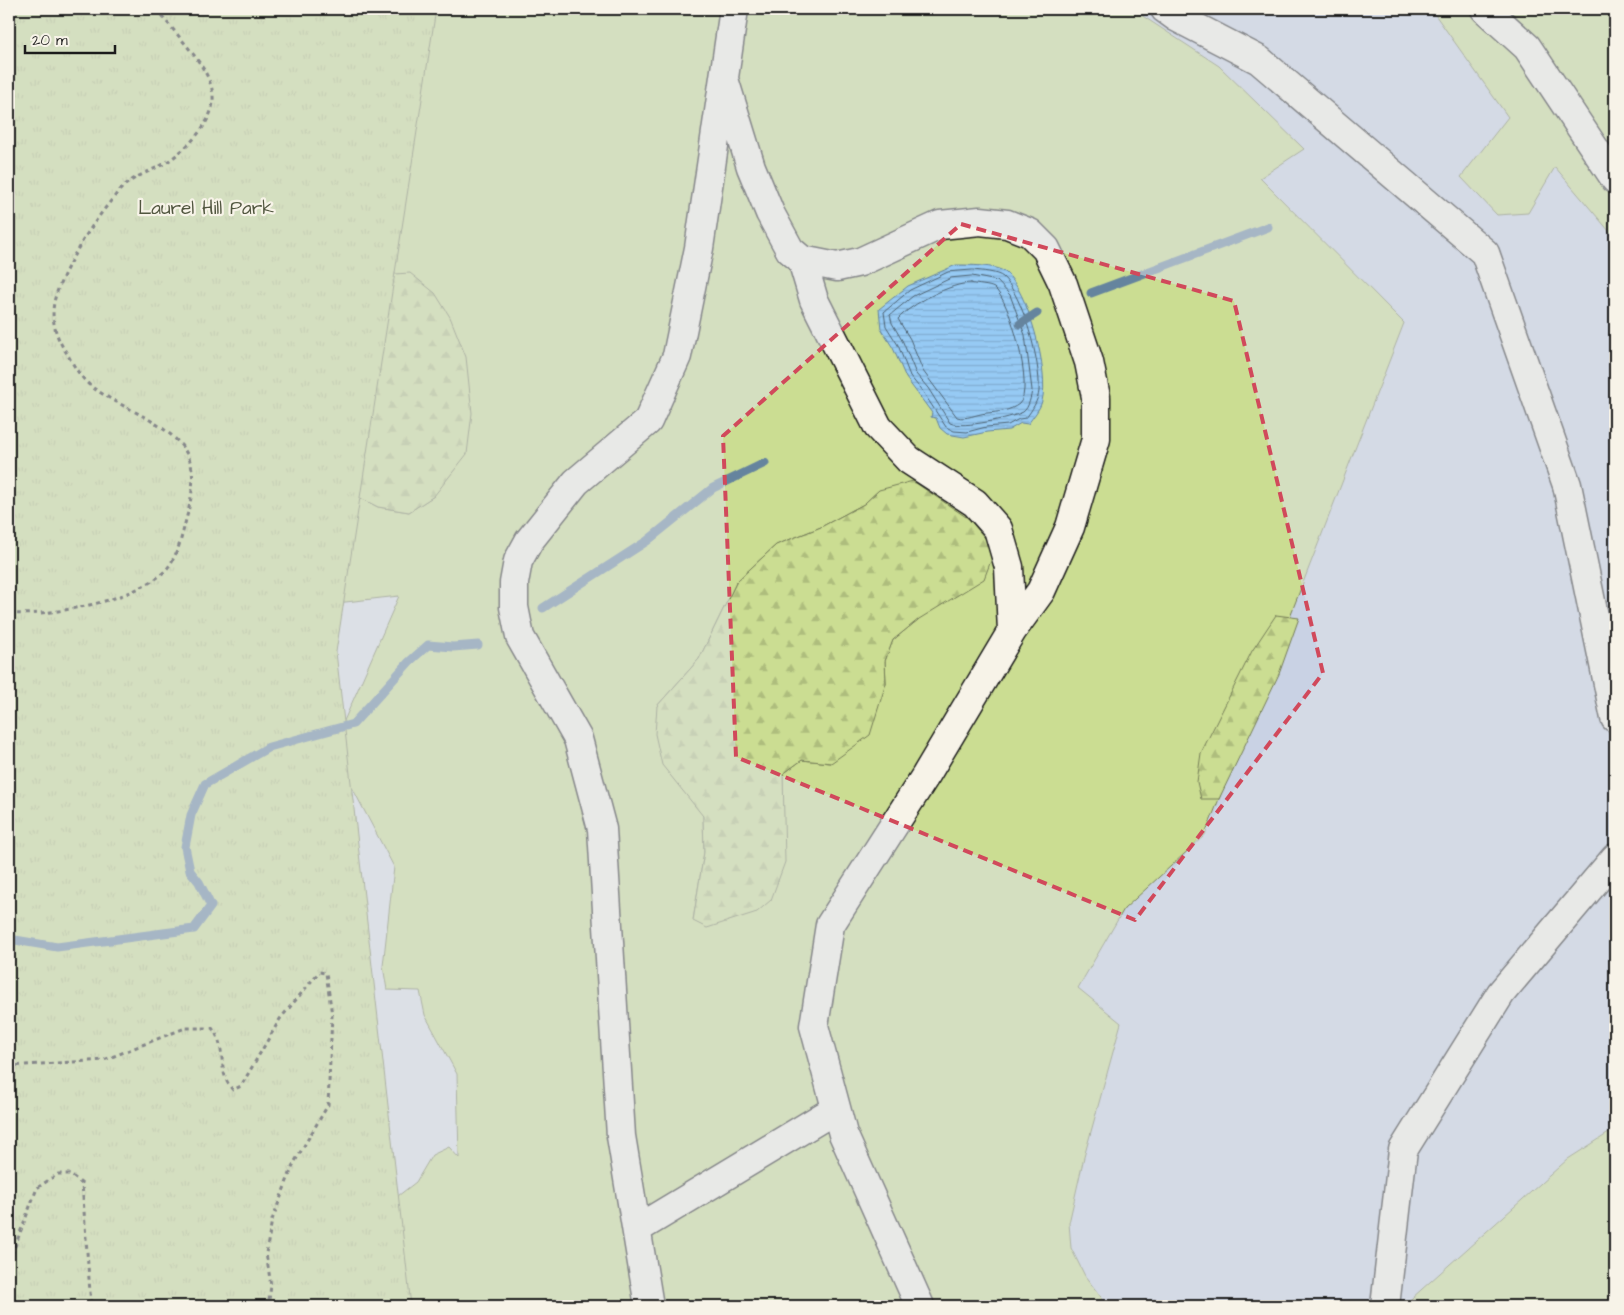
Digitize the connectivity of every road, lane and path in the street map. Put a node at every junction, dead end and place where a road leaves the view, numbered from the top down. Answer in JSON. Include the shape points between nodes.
{"nodes":[{"id":1,"x":157,"y":9,"type":"edge"},
{"id":2,"x":734,"y":9,"type":"edge"},
{"id":3,"x":1165,"y":9,"type":"edge"},
{"id":4,"x":1485,"y":9,"type":"edge"},
{"id":5,"x":724,"y":79,"type":"junction"},
{"id":6,"x":1615,"y":179,"type":"edge"},
{"id":7,"x":802,"y":260,"type":"junction"},
{"id":8,"x":9,"y":613,"type":"edge"},
{"id":9,"x":1012,"y":631,"type":"junction"},
{"id":10,"x":1615,"y":718,"type":"edge"},
{"id":11,"x":1615,"y":858,"type":"edge"},
{"id":12,"x":9,"y":1066,"type":"edge"},
{"id":13,"x":836,"y":1109,"type":"junction"},
{"id":14,"x":637,"y":1229,"type":"junction"},
{"id":15,"x":9,"y":1262,"type":"edge"},
{"id":16,"x":91,"y":1306,"type":"edge"},
{"id":17,"x":268,"y":1306,"type":"edge"},
{"id":18,"x":649,"y":1306,"type":"edge"},
{"id":19,"x":920,"y":1306,"type":"edge"},
{"id":20,"x":1385,"y":1306,"type":"edge"}],
"edges":[{"from":1,"to":8,"type":"path","via":[[204,68],[213,96],[210,113],[192,139],[170,160],[122,188],[87,234],[64,277],[55,298],[53,319],[60,343],[91,386],[151,421],[183,448],[192,469],[192,494],[178,549],[159,576],[84,607],[28,615]]},
{"from":2,"to":5,"type":"lane"},
{"from":3,"to":10,"type":"lane","via":[[1258,60],[1485,253],[1567,484]]},
{"from":4,"to":6,"type":"lane","via":[[1527,47]]},
{"from":5,"to":7,"type":"lane","via":[[751,167],[770,214],[790,250]]},
{"from":5,"to":14,"type":"lane","via":[[699,248],[677,356],[648,421],[576,482],[528,541],[518,562],[514,583],[514,608],[520,637],[578,739],[602,829],[622,1136]]},
{"from":7,"to":9,"type":"lane","via":[[814,300],[878,427],[909,460],[975,503],[998,529],[1009,567]]},
{"from":7,"to":9,"type":"lane","via":[[837,267],[860,262],[940,225],[980,221],[1007,224],[1030,233],[1046,249],[1063,284],[1089,362],[1096,397],[1096,439],[1070,527],[1041,591]]},
{"from":9,"to":13,"type":"lane","via":[[926,775],[830,925],[814,1026]]},
{"from":11,"to":20,"type":"lane","via":[[1501,993],[1403,1150]]},
{"from":12,"to":17,"type":"path","via":[[104,1060],[185,1028],[212,1028],[220,1038],[225,1079],[233,1090],[241,1086],[280,1019],[319,972],[326,974],[332,1015],[328,1105],[294,1163],[272,1220],[266,1253],[271,1286]]},
{"from":13,"to":14,"type":"lane"},
{"from":13,"to":19,"type":"lane","via":[[843,1134]]},
{"from":14,"to":18,"type":"lane"},
{"from":15,"to":16,"type":"path","via":[[37,1188],[58,1174],[70,1174],[82,1184]]}]}
